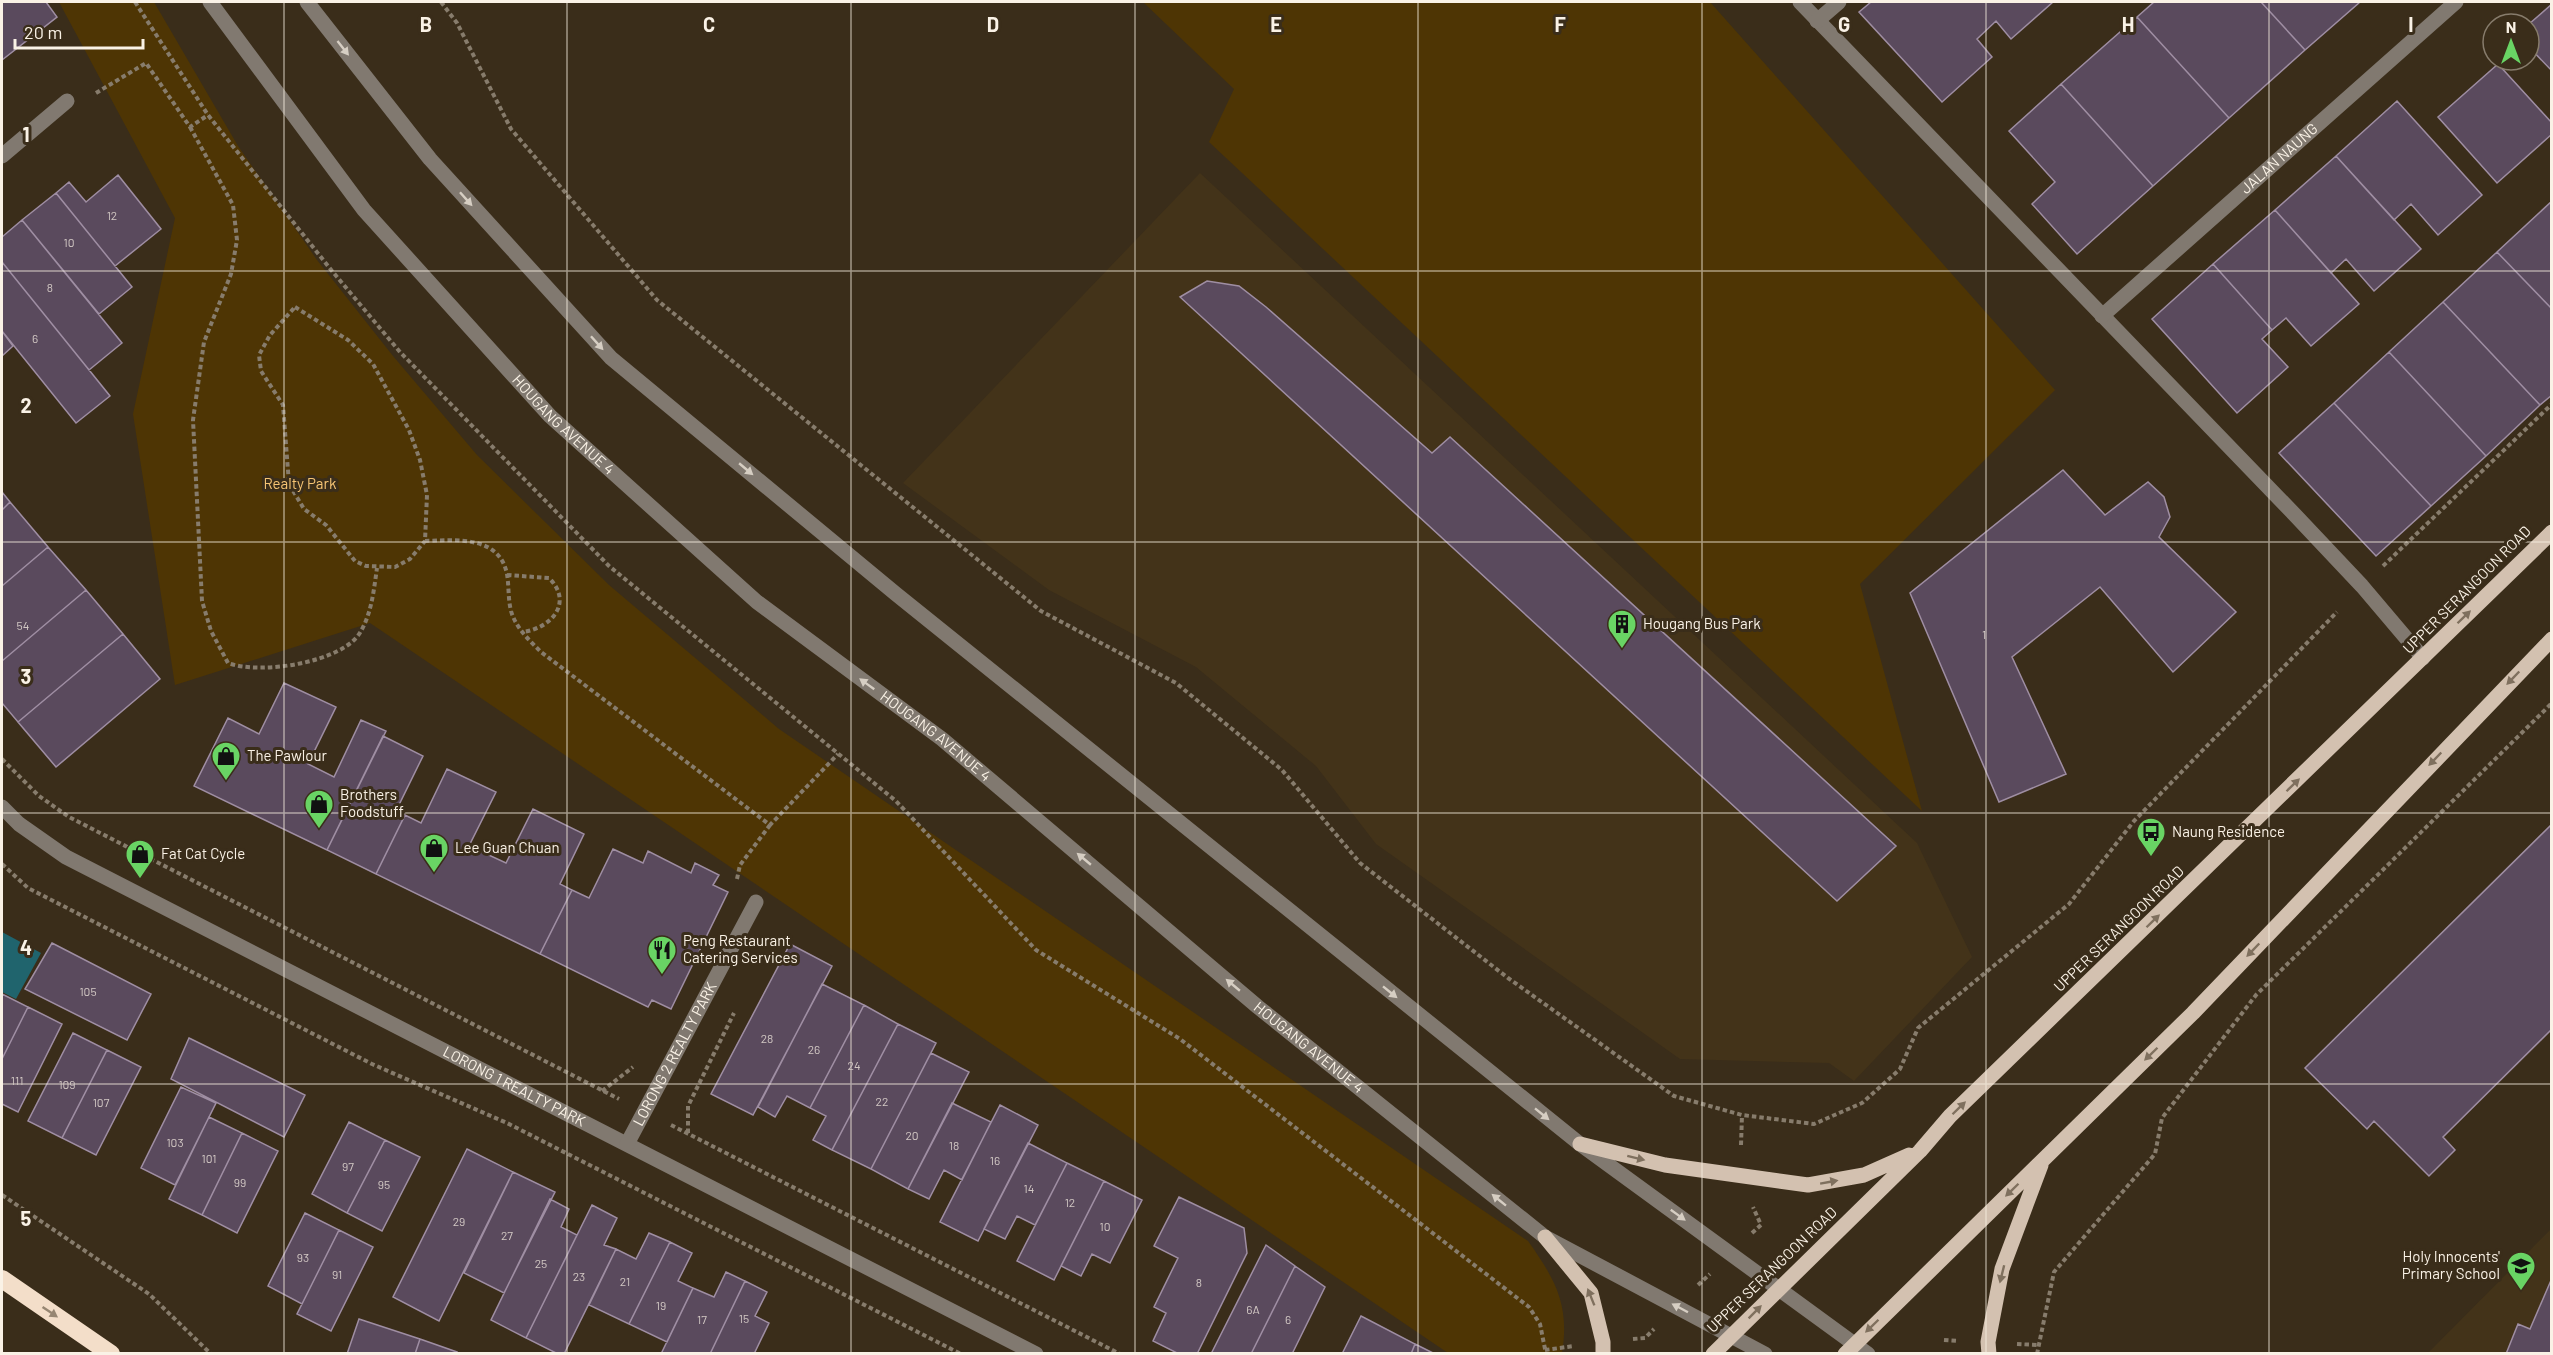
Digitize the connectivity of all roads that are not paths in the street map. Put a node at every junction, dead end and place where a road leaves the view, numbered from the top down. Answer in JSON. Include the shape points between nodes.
{"nodes":[{"id":1,"x":210,"y":2,"type":"edge"},
{"id":2,"x":307,"y":2,"type":"edge"},
{"id":3,"x":1800,"y":2,"type":"edge"},
{"id":4,"x":1839,"y":2,"type":"edge"},
{"id":5,"x":2456,"y":2,"type":"edge"},
{"id":6,"x":1818,"y":21,"type":"junction"},
{"id":7,"x":67,"y":101,"type":"road end"},
{"id":8,"x":2,"y":156,"type":"edge"},
{"id":9,"x":2102,"y":316,"type":"junction"},
{"id":10,"x":2552,"y":531,"type":"edge"},
{"id":11,"x":2552,"y":639,"type":"edge"},
{"id":12,"x":2423,"y":658,"type":"junction"},
{"id":13,"x":2,"y":807,"type":"edge"},
{"id":14,"x":756,"y":902,"type":"dead end"},
{"id":15,"x":627,"y":1144,"type":"junction"},
{"id":16,"x":1580,"y":1144,"type":"junction"},
{"id":17,"x":1920,"y":1151,"type":"junction"},
{"id":18,"x":2043,"y":1160,"type":"junction"},
{"id":19,"x":1545,"y":1237,"type":"junction"},
{"id":20,"x":2,"y":1280,"type":"edge"},
{"id":21,"x":1779,"y":1288,"type":"junction"},
{"id":22,"x":1732,"y":1336,"type":"junction"},
{"id":23,"x":1850,"y":1348,"type":"edge"},
{"id":24,"x":111,"y":1353,"type":"edge"},
{"id":25,"x":1036,"y":1353,"type":"edge"},
{"id":26,"x":1603,"y":1353,"type":"edge"},
{"id":27,"x":1713,"y":1353,"type":"edge"},
{"id":28,"x":1765,"y":1353,"type":"edge"},
{"id":29,"x":1868,"y":1353,"type":"edge"},
{"id":30,"x":1989,"y":1353,"type":"edge"}],
"edges":[{"from":19,"to":1,"type":"street","name":"HOUGANG AVENUE 4","one_way":true,"via":[[1258,1007],[942,739],[757,602],[550,416],[364,210]]},
{"from":2,"to":16,"type":"street","one_way":true,"via":[[430,159],[611,358],[896,594]]},
{"from":3,"to":6,"type":"street"},
{"from":4,"to":6,"type":"street"},
{"from":5,"to":9,"type":"street","name":"JALAN NAUNG"},
{"from":6,"to":9,"type":"street"},
{"from":7,"to":8,"type":"street"},
{"from":9,"to":12,"type":"street","via":[[2340,563]]},
{"from":12,"to":10,"type":"main road","name":"UPPER SERANGOON ROAD","one_way":true},
{"from":11,"to":18,"type":"main road","one_way":true,"via":[[2193,1013]]},
{"from":17,"to":12,"type":"main road","name":"UPPER SERANGOON ROAD","one_way":true,"via":[[1959,1108]]},
{"from":13,"to":15,"type":"street","name":"LORONG 1 REALTY PARK","via":[[66,857]]},
{"from":14,"to":15,"type":"street","name":"LORONG 2 REALTY PARK"},
{"from":15,"to":25,"type":"street","name":"LORONG 1 REALTY PARK"},
{"from":16,"to":17,"type":"main road","one_way":true,"via":[[1665,1166],[1808,1185],[1864,1175]]},
{"from":16,"to":21,"type":"street","one_way":true},
{"from":17,"to":21,"type":"main road","name":"UPPER SERANGOON ROAD"},
{"from":18,"to":23,"type":"main road","one_way":true},
{"from":18,"to":30,"type":"main road","one_way":true,"via":[[2002,1269]]},
{"from":22,"to":19,"type":"street","name":"HOUGANG AVENUE 4","one_way":true},
{"from":26,"to":19,"type":"main road","one_way":true,"via":[[1591,1293]]},
{"from":20,"to":24,"type":"highway","one_way":true},
{"from":22,"to":21,"type":"main road","name":"UPPER SERANGOON ROAD","one_way":true},
{"from":21,"to":23,"type":"street"},
{"from":22,"to":27,"type":"main road","name":"UPPER SERANGOON ROAD"},
{"from":22,"to":28,"type":"street","name":"HOUGANG AVENUE 4"},
{"from":23,"to":29,"type":"street"}]}
